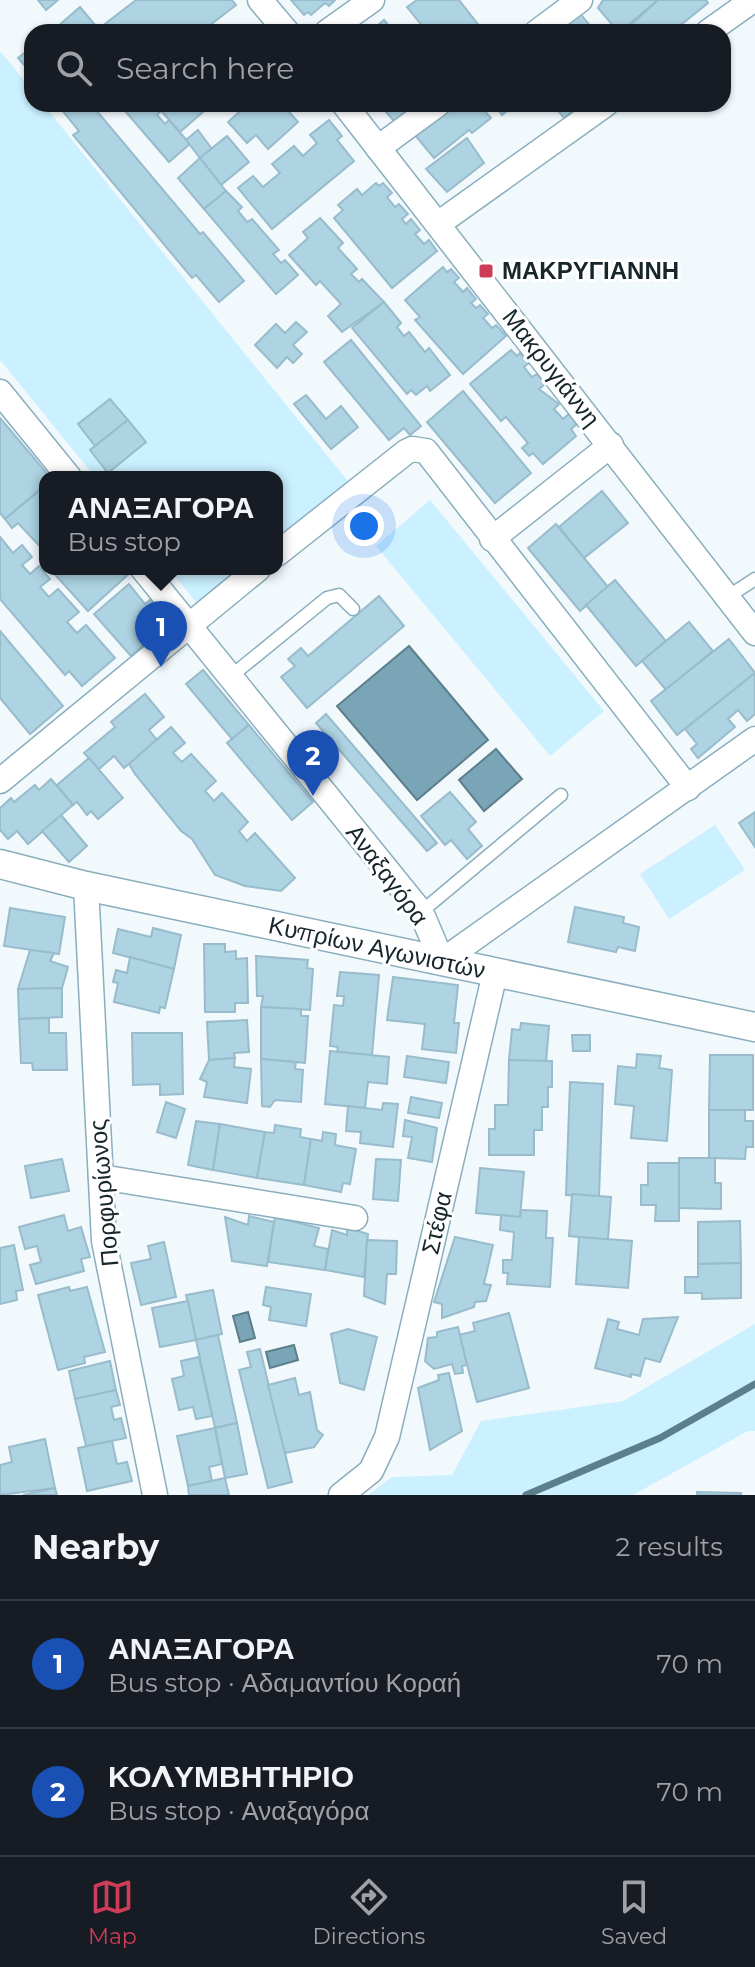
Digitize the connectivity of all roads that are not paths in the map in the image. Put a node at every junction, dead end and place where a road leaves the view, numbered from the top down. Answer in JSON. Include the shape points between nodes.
{"nodes":[{"id":1,"x":260,"y":0,"type":"edge"},
{"id":2,"x":372,"y":0,"type":"edge"},
{"id":3,"x":580,"y":0,"type":"edge"},
{"id":4,"x":753,"y":0,"type":"edge"},
{"id":5,"x":280,"y":24,"type":"edge"},
{"id":6,"x":338,"y":24,"type":"edge"},
{"id":7,"x":548,"y":24,"type":"edge"},
{"id":8,"x":719,"y":24,"type":"edge"},
{"id":9,"x":350,"y":112,"type":"edge"},
{"id":10,"x":427,"y":112,"type":"edge"},
{"id":11,"x":595,"y":112,"type":"edge"},
{"id":12,"x":378,"y":148,"type":"junction"},
{"id":13,"x":438,"y":224,"type":"junction"},
{"id":14,"x":0,"y":392,"type":"edge"},
{"id":15,"x":611,"y":445,"type":"junction"},
{"id":16,"x":64,"y":471,"type":"edge"},
{"id":17,"x":492,"y":539,"type":"junction"},
{"id":18,"x":283,"y":549,"type":"edge"},
{"id":19,"x":148,"y":575,"type":"edge"},
{"id":20,"x":250,"y":575,"type":"edge"},
{"id":21,"x":755,"y":579,"type":"edge"},
{"id":22,"x":729,"y":596,"type":"junction"},
{"id":23,"x":353,"y":609,"type":"dead end"},
{"id":24,"x":188,"y":624,"type":"junction"},
{"id":25,"x":755,"y":633,"type":"edge"},
{"id":26,"x":230,"y":677,"type":"junction"},
{"id":27,"x":755,"y":739,"type":"edge"},
{"id":28,"x":0,"y":781,"type":"edge"},
{"id":29,"x":688,"y":788,"type":"junction"},
{"id":30,"x":561,"y":795,"type":"dead end"},
{"id":31,"x":0,"y":864,"type":"edge"},
{"id":32,"x":86,"y":886,"type":"junction"},
{"id":33,"x":421,"y":912,"type":"junction"},
{"id":34,"x":442,"y":961,"type":"junction"},
{"id":35,"x":495,"y":973,"type":"junction"},
{"id":36,"x":755,"y":1027,"type":"edge"},
{"id":37,"x":101,"y":1177,"type":"junction"},
{"id":38,"x":355,"y":1218,"type":"dead end"},
{"id":39,"x":155,"y":1495,"type":"edge"},
{"id":40,"x":341,"y":1495,"type":"edge"}],
"edges":[{"from":1,"to":5,"type":"street"},
{"from":2,"to":6,"type":"street"},
{"from":3,"to":7,"type":"street"},
{"from":4,"to":8,"type":"street"},
{"from":9,"to":12,"type":"street","name":"Μακρυγιάννη"},
{"from":10,"to":12,"type":"street"},
{"from":11,"to":13,"type":"street"},
{"from":12,"to":13,"type":"street","name":"Μακρυγιάννη"},
{"from":13,"to":15,"type":"street","name":"Μακρυγιάννη"},
{"from":14,"to":16,"type":"street"},
{"from":15,"to":17,"type":"street"},
{"from":15,"to":22,"type":"street","name":"Μακρυγιάννη"},
{"from":17,"to":18,"type":"street","via":[[434,460],[419,448],[406,452]]},
{"from":17,"to":29,"type":"street"},
{"from":19,"to":24,"type":"street","name":"Αναξαγόρα"},
{"from":20,"to":24,"type":"street"},
{"from":21,"to":22,"type":"lane"},
{"from":22,"to":25,"type":"street","name":"Μακρυγιάννη"},
{"from":23,"to":26,"type":"lane","via":[[339,595],[327,598]]},
{"from":24,"to":26,"type":"street","name":"Αναξαγόρα"},
{"from":24,"to":28,"type":"street"},
{"from":26,"to":33,"type":"street","name":"Αναξαγόρα"},
{"from":27,"to":29,"type":"street"},
{"from":29,"to":34,"type":"street"},
{"from":30,"to":33,"type":"lane"},
{"from":31,"to":32,"type":"street","name":"Κυπρίων Αγωνιστών"},
{"from":32,"to":34,"type":"street","name":"Κυπρίων Αγωνιστών"},
{"from":32,"to":37,"type":"street","name":"Πορφυρίωνος"},
{"from":33,"to":34,"type":"street","name":"Αναξαγόρα"},
{"from":34,"to":35,"type":"street","name":"Κυπρίων Αγωνιστών"},
{"from":35,"to":36,"type":"street","name":"Κυπρίων Αγωνιστών"},
{"from":35,"to":40,"type":"street","name":"Στέφα","via":[[387,1437],[371,1471]]},
{"from":37,"to":38,"type":"street"},
{"from":37,"to":39,"type":"street","name":"Πορφυρίωνος","via":[[104,1241]]}]}
